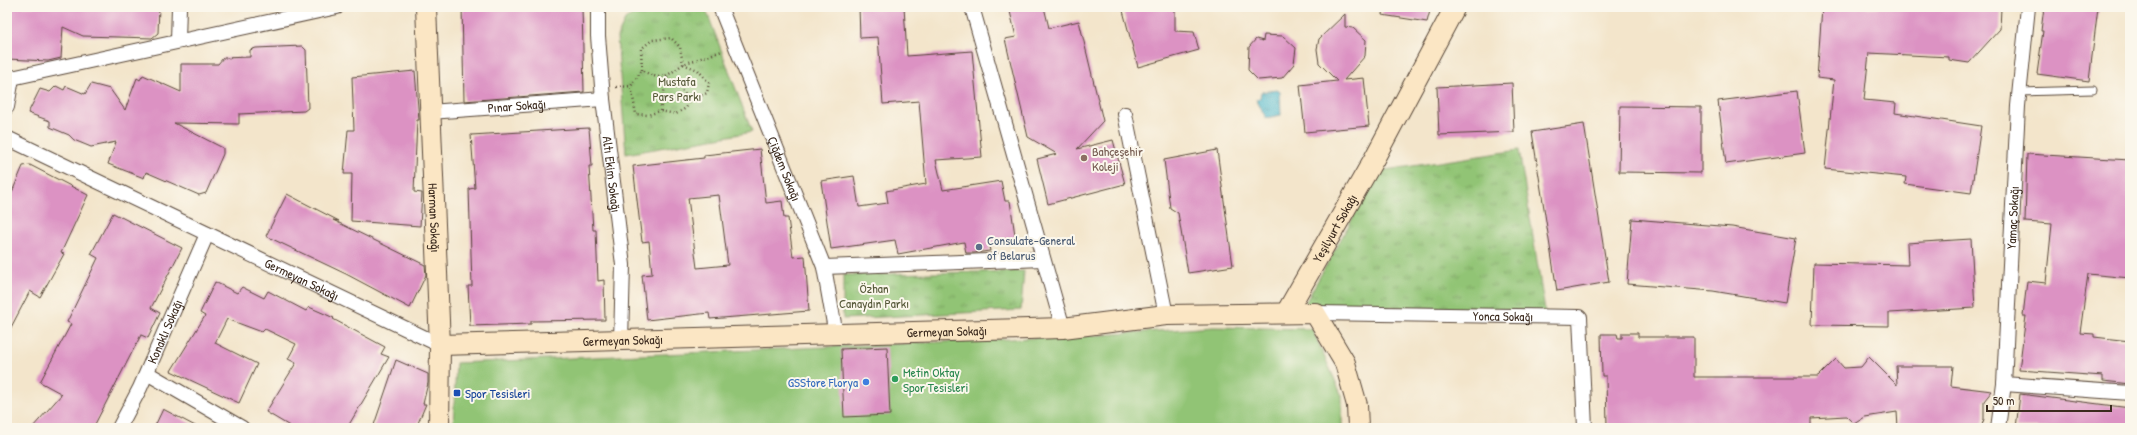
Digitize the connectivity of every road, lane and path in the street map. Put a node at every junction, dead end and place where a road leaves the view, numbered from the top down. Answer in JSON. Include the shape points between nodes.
{"nodes":[{"id":1,"x":179,"y":7,"type":"edge"},
{"id":2,"x":337,"y":7,"type":"edge"},
{"id":3,"x":426,"y":7,"type":"edge"},
{"id":4,"x":598,"y":7,"type":"edge"},
{"id":5,"x":720,"y":7,"type":"edge"},
{"id":6,"x":972,"y":7,"type":"edge"},
{"id":7,"x":1455,"y":7,"type":"edge"},
{"id":8,"x":2028,"y":7,"type":"edge"},
{"id":9,"x":178,"y":41,"type":"junction"},
{"id":10,"x":737,"y":47,"type":"junction"},
{"id":11,"x":682,"y":64,"type":"junction"},
{"id":12,"x":642,"y":70,"type":"junction"},
{"id":13,"x":667,"y":77,"type":"junction"},
{"id":14,"x":9,"y":78,"type":"edge"},
{"id":15,"x":2093,"y":90,"type":"dead end"},
{"id":16,"x":2019,"y":92,"type":"junction"},
{"id":17,"x":603,"y":99,"type":"junction"},
{"id":18,"x":691,"y":100,"type":"junction"},
{"id":19,"x":7,"y":108,"type":"edge"},
{"id":20,"x":660,"y":111,"type":"junction"},
{"id":21,"x":430,"y":112,"type":"junction"},
{"id":22,"x":1125,"y":114,"type":"dead end"},
{"id":23,"x":8,"y":141,"type":"edge"},
{"id":24,"x":207,"y":234,"type":"junction"},
{"id":25,"x":1043,"y":259,"type":"junction"},
{"id":26,"x":824,"y":267,"type":"junction"},
{"id":27,"x":1286,"y":313,"type":"junction"},
{"id":28,"x":1315,"y":313,"type":"junction"},
{"id":29,"x":1166,"y":315,"type":"junction"},
{"id":30,"x":1063,"y":328,"type":"junction"},
{"id":31,"x":836,"y":335,"type":"junction"},
{"id":32,"x":621,"y":341,"type":"junction"},
{"id":33,"x":440,"y":345,"type":"junction"},
{"id":34,"x":146,"y":373,"type":"junction"},
{"id":35,"x":2004,"y":384,"type":"junction"},
{"id":36,"x":2130,"y":393,"type":"edge"},
{"id":37,"x":119,"y":428,"type":"edge"},
{"id":38,"x":242,"y":428,"type":"edge"},
{"id":39,"x":439,"y":428,"type":"edge"},
{"id":40,"x":1358,"y":428,"type":"edge"},
{"id":41,"x":1585,"y":428,"type":"edge"},
{"id":42,"x":1998,"y":428,"type":"edge"}],
"edges":[{"from":1,"to":9,"type":"street"},
{"from":2,"to":9,"type":"street"},
{"from":3,"to":21,"type":"main road","name":"Harman Sokağı"},
{"from":4,"to":17,"type":"street","name":"Altı Ekim Sokağı"},
{"from":5,"to":10,"type":"street","name":"Çiğdem Sokağı"},
{"from":6,"to":25,"type":"street"},
{"from":7,"to":27,"type":"main road","name":"Yeşilyurt Sokağı","via":[[1374,158]]},
{"from":8,"to":16,"type":"street","name":"Yamaç Sokağı"},
{"from":9,"to":14,"type":"street"},
{"from":10,"to":11,"type":"path"},
{"from":10,"to":26,"type":"street","name":"Çiğdem Sokağı"},
{"from":11,"to":12,"type":"path","via":[[680,47],[670,38],[652,40],[641,49]]},
{"from":11,"to":13,"type":"path"},
{"from":11,"to":18,"type":"path","via":[[698,70],[709,83],[707,93]]},
{"from":12,"to":13,"type":"path","via":[[653,77]]},
{"from":12,"to":20,"type":"path","via":[[631,86],[636,114],[648,115]]},
{"from":13,"to":18,"type":"path"},
{"from":13,"to":20,"type":"path"},
{"from":14,"to":19,"type":"street"},
{"from":15,"to":16,"type":"lane"},
{"from":16,"to":35,"type":"street","name":"Yamaç Sokağı"},
{"from":17,"to":21,"type":"street","name":"Pınar Sokağı"},
{"from":17,"to":32,"type":"street","name":"Altı Ekim Sokağı","via":[[622,265]]},
{"from":18,"to":20,"type":"path","via":[[686,108],[676,114]]},
{"from":21,"to":33,"type":"main road","name":"Harman Sokağı"},
{"from":22,"to":29,"type":"street"},
{"from":23,"to":24,"type":"street","name":"Germeyan Sokağı"},
{"from":24,"to":33,"type":"street","name":"Germeyan Sokağı"},
{"from":24,"to":34,"type":"street","name":"Konaklı Sokağı"},
{"from":25,"to":26,"type":"street"},
{"from":25,"to":30,"type":"street"},
{"from":26,"to":31,"type":"street","name":"Çiğdem Sokağı"},
{"from":27,"to":28,"type":"main road"},
{"from":27,"to":29,"type":"main road","name":"Germeyan Sokağı"},
{"from":28,"to":40,"type":"main road","via":[[1345,364],[1357,405]]},
{"from":28,"to":41,"type":"street","name":"Yonca Sokağı","via":[[1580,317]]},
{"from":29,"to":30,"type":"main road","name":"Germeyan Sokağı"},
{"from":30,"to":31,"type":"main road","name":"Germeyan Sokağı"},
{"from":31,"to":32,"type":"main road","name":"Germeyan Sokağı"},
{"from":32,"to":33,"type":"main road","name":"Germeyan Sokağı"},
{"from":33,"to":39,"type":"main road","name":"Harman Sokağı"},
{"from":34,"to":37,"type":"street","name":"Konaklı Sokağı"},
{"from":34,"to":38,"type":"street"},
{"from":35,"to":36,"type":"street"},
{"from":35,"to":42,"type":"street","name":"Yamaç Sokağı"}]}
